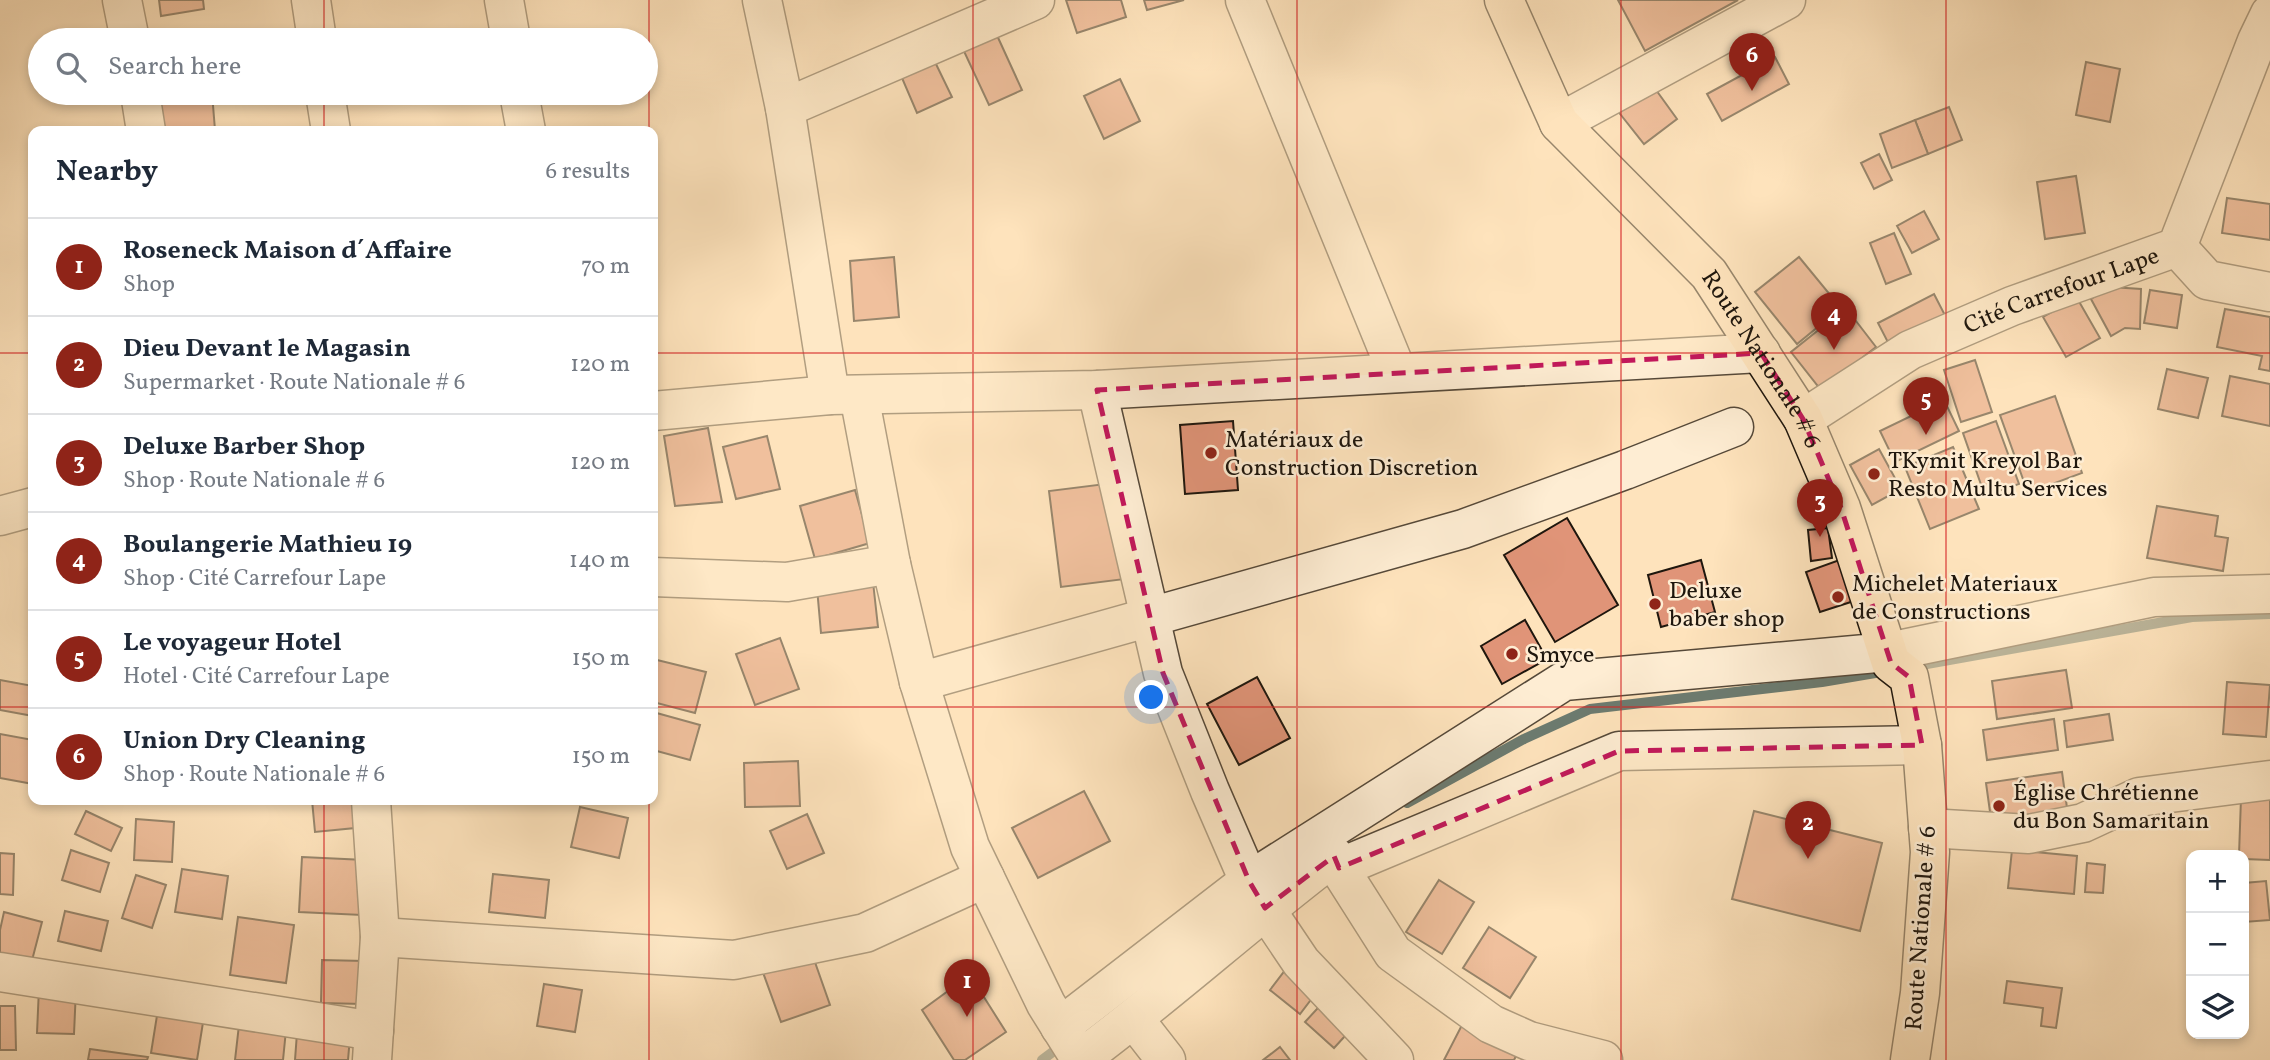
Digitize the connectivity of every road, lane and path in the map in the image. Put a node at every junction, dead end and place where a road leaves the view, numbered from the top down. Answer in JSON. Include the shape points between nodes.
{"nodes":[{"id":1,"x":122,"y":0,"type":"edge"},
{"id":2,"x":311,"y":0,"type":"edge"},
{"id":3,"x":504,"y":0,"type":"edge"},
{"id":4,"x":762,"y":0,"type":"edge"},
{"id":5,"x":1035,"y":0,"type":"edge"},
{"id":6,"x":1245,"y":0,"type":"edge"},
{"id":7,"x":1504,"y":0,"type":"edge"},
{"id":8,"x":1786,"y":0,"type":"edge"},
{"id":9,"x":128,"y":28,"type":"edge"},
{"id":10,"x":315,"y":28,"type":"edge"},
{"id":11,"x":509,"y":28,"type":"edge"},
{"id":12,"x":2265,"y":33,"type":"edge"},
{"id":13,"x":142,"y":105,"type":"edge"},
{"id":14,"x":327,"y":105,"type":"edge"},
{"id":15,"x":521,"y":105,"type":"edge"},
{"id":16,"x":785,"y":108,"type":"junction"},
{"id":17,"x":1559,"y":123,"type":"junction"},
{"id":18,"x":145,"y":126,"type":"edge"},
{"id":19,"x":330,"y":126,"type":"edge"},
{"id":20,"x":525,"y":126,"type":"edge"},
{"id":21,"x":2177,"y":247,"type":"junction"},
{"id":22,"x":2270,"y":292,"type":"edge"},
{"id":23,"x":1760,"y":353,"type":"junction"},
{"id":24,"x":1397,"y":372,"type":"junction"},
{"id":25,"x":1097,"y":390,"type":"junction"},
{"id":26,"x":845,"y":395,"type":"junction"},
{"id":27,"x":658,"y":411,"type":"edge"},
{"id":28,"x":1803,"y":419,"type":"junction"},
{"id":29,"x":1734,"y":427,"type":"dead end"},
{"id":30,"x":28,"y":508,"type":"edge"},
{"id":31,"x":0,"y":516,"type":"edge"},
{"id":32,"x":891,"y":564,"type":"junction"},
{"id":33,"x":658,"y":577,"type":"edge"},
{"id":34,"x":2270,"y":594,"type":"edge"},
{"id":35,"x":1151,"y":618,"type":"junction"},
{"id":36,"x":1896,"y":664,"type":"junction"},
{"id":37,"x":919,"y":682,"type":"junction"},
{"id":38,"x":1922,"y":745,"type":"junction"},
{"id":39,"x":2270,"y":779,"type":"edge"},
{"id":40,"x":371,"y":805,"type":"edge"},
{"id":41,"x":1928,"y":828,"type":"junction"},
{"id":42,"x":1339,"y":868,"type":"junction"},
{"id":43,"x":985,"y":878,"type":"junction"},
{"id":44,"x":1257,"y":896,"type":"junction"},
{"id":45,"x":380,"y":937,"type":"junction"},
{"id":46,"x":0,"y":972,"type":"edge"},
{"id":47,"x":1134,"y":1018,"type":"junction"},
{"id":48,"x":373,"y":1046,"type":"edge"},
{"id":49,"x":1073,"y":1048,"type":"edge"},
{"id":50,"x":1167,"y":1060,"type":"edge"},
{"id":51,"x":1394,"y":1060,"type":"edge"},
{"id":52,"x":1603,"y":1060,"type":"edge"},
{"id":53,"x":1910,"y":1060,"type":"edge"}],
"edges":[{"from":1,"to":9,"type":"street"},
{"from":2,"to":10,"type":"street"},
{"from":3,"to":11,"type":"street"},
{"from":4,"to":16,"type":"street"},
{"from":5,"to":16,"type":"street"},
{"from":6,"to":24,"type":"street"},
{"from":7,"to":17,"type":"main road","name":"Route Nationale # 6"},
{"from":8,"to":17,"type":"street"},
{"from":12,"to":21,"type":"street","name":"Cité Carrefour Lape"},
{"from":13,"to":18,"type":"street"},
{"from":14,"to":19,"type":"street"},
{"from":15,"to":20,"type":"street"},
{"from":16,"to":26,"type":"street"},
{"from":17,"to":23,"type":"main road","name":"Route Nationale # 6","via":[[1709,274]]},
{"from":21,"to":22,"type":"street","via":[[2207,279]]},
{"from":21,"to":28,"type":"street","name":"Cité Carrefour Lape","via":[[2012,306],[1910,350]]},
{"from":23,"to":24,"type":"street"},
{"from":23,"to":28,"type":"main road","name":"Route Nationale # 6"},
{"from":24,"to":25,"type":"street"},
{"from":25,"to":26,"type":"street"},
{"from":25,"to":35,"type":"street"},
{"from":26,"to":27,"type":"street"},
{"from":26,"to":32,"type":"street"},
{"from":28,"to":36,"type":"main road","name":"Route Nationale # 6","via":[[1842,508]]},
{"from":29,"to":35,"type":"street","via":[[1463,529]]},
{"from":30,"to":31,"type":"street"},
{"from":32,"to":33,"type":"street","via":[[787,582]]},
{"from":32,"to":37,"type":"street"},
{"from":34,"to":36,"type":"street","via":[[2154,597]]},
{"from":35,"to":37,"type":"street"},
{"from":35,"to":44,"type":"street","via":[[1163,673]]},
{"from":36,"to":38,"type":"main road","name":"Route Nationale # 6"},
{"from":36,"to":44,"type":"street","via":[[1564,681]]},
{"from":37,"to":43,"type":"street","via":[[970,847]]},
{"from":38,"to":41,"type":"main road","name":"Route Nationale # 6"},
{"from":38,"to":42,"type":"street","via":[[1619,751]]},
{"from":39,"to":41,"type":"street","via":[[2139,797],[2083,824],[2029,834]]},
{"from":40,"to":45,"type":"street"},
{"from":41,"to":53,"type":"main road","name":"Route Nationale # 6","via":[[1920,993]]},
{"from":42,"to":44,"type":"street","via":[[1334,856]]},
{"from":42,"to":52,"type":"street","via":[[1393,953],[1491,1024],[1529,1041]]},
{"from":43,"to":45,"type":"street","via":[[865,933],[734,960]]},
{"from":43,"to":49,"type":"street","via":[[1046,1004]]},
{"from":44,"to":47,"type":"street"},
{"from":44,"to":49,"type":"street"},
{"from":44,"to":51,"type":"street","via":[[1301,962]]},
{"from":45,"to":48,"type":"street"},
{"from":46,"to":48,"type":"street"},
{"from":47,"to":49,"type":"street"},
{"from":47,"to":50,"type":"street"}]}
